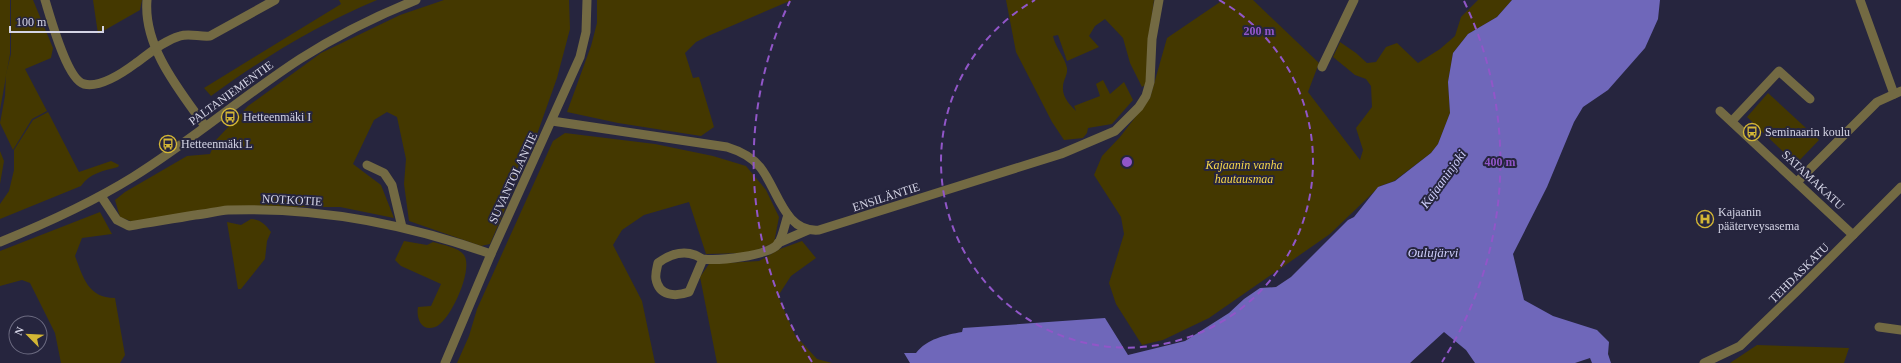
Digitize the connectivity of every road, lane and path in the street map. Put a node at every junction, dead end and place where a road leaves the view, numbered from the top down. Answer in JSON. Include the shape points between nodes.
{"nodes":[{"id":1,"x":45,"y":0,"type":"edge"},
{"id":2,"x":147,"y":0,"type":"edge"},
{"id":3,"x":275,"y":0,"type":"edge"},
{"id":4,"x":416,"y":0,"type":"edge"},
{"id":5,"x":587,"y":0,"type":"edge"},
{"id":6,"x":1158,"y":0,"type":"edge"},
{"id":7,"x":1354,"y":0,"type":"edge"},
{"id":8,"x":1860,"y":0,"type":"edge"},
{"id":9,"x":156,"y":48,"type":"junction"},
{"id":10,"x":1322,"y":67,"type":"dead end"},
{"id":11,"x":1897,"y":92,"type":"edge"},
{"id":12,"x":1810,"y":99,"type":"dead end"},
{"id":13,"x":1720,"y":111,"type":"dead end"},
{"id":14,"x":552,"y":121,"type":"junction"},
{"id":15,"x":1732,"y":122,"type":"junction"},
{"id":16,"x":205,"y":126,"type":"junction"},
{"id":17,"x":367,"y":165,"type":"dead end"},
{"id":18,"x":1797,"y":182,"type":"junction"},
{"id":19,"x":1901,"y":187,"type":"edge"},
{"id":20,"x":101,"y":196,"type":"junction"},
{"id":21,"x":788,"y":215,"type":"junction"},
{"id":22,"x":402,"y":227,"type":"junction"},
{"id":23,"x":808,"y":230,"type":"junction"},
{"id":24,"x":1853,"y":235,"type":"junction"},
{"id":25,"x":0,"y":242,"type":"edge"},
{"id":26,"x":778,"y":244,"type":"junction"},
{"id":27,"x":491,"y":254,"type":"junction"},
{"id":28,"x":703,"y":259,"type":"junction"},
{"id":29,"x":1879,"y":327,"type":"dead end"},
{"id":30,"x":1901,"y":330,"type":"edge"},
{"id":31,"x":445,"y":363,"type":"edge"},
{"id":32,"x":1704,"y":363,"type":"edge"}],
"edges":[{"from":1,"to":9,"type":"street","via":[[68,66],[78,81],[84,84],[95,84],[118,76]]},
{"from":2,"to":9,"type":"street","via":[[150,28]]},
{"from":3,"to":9,"type":"street","via":[[210,36],[181,35]]},
{"from":4,"to":16,"type":"street","name":"PALTANIEMENTIE","via":[[318,48]]},
{"from":5,"to":14,"type":"street","name":"SUVANTOLANTIE","via":[[584,45]]},
{"from":6,"to":23,"type":"street","name":"ENSILÄNTIE","via":[[1152,39],[1150,82],[1146,96],[1136,111],[1115,131],[1060,154],[825,228]]},
{"from":7,"to":10,"type":"street"},
{"from":8,"to":11,"type":"street"},
{"from":9,"to":16,"type":"street","via":[[171,78]]},
{"from":11,"to":18,"type":"street","via":[[1877,102]]},
{"from":12,"to":15,"type":"street","via":[[1779,71]]},
{"from":13,"to":15,"type":"street","name":"SATAMAKATU"},
{"from":14,"to":21,"type":"street","via":[[727,146],[743,153],[760,167]]},
{"from":14,"to":27,"type":"street","name":"SUVANTOLANTIE"},
{"from":15,"to":18,"type":"street","name":"SATAMAKATU"},
{"from":16,"to":20,"type":"street","name":"PALTANIEMENTIE","via":[[168,154]]},
{"from":17,"to":22,"type":"street","via":[[384,173],[392,185]]},
{"from":18,"to":24,"type":"street","name":"SATAMAKATU"},
{"from":19,"to":24,"type":"street","name":"TEHDASKATU"},
{"from":20,"to":22,"type":"street","name":"NOTKOTIE","via":[[117,220],[129,226],[227,210],[335,215]]},
{"from":20,"to":25,"type":"street","name":"PALTANIEMENTIE","via":[[66,215]]},
{"from":21,"to":23,"type":"street","via":[[795,223]]},
{"from":21,"to":26,"type":"street"},
{"from":22,"to":27,"type":"street","name":"NOTKOTIE","via":[[452,240]]},
{"from":23,"to":26,"type":"street","name":"ENSILÄNTIE"},
{"from":24,"to":32,"type":"street","name":"TEHDASKATU","via":[[1740,346]]},
{"from":26,"to":28,"type":"street","name":"ENSILÄNTIE","via":[[752,256]]},
{"from":27,"to":31,"type":"street","name":"SUVANTOLANTIE"},
{"from":28,"to":28,"type":"street","via":[[683,253],[669,255],[658,263],[656,279],[661,290],[668,295],[689,292]]},
{"from":29,"to":30,"type":"street"}]}
